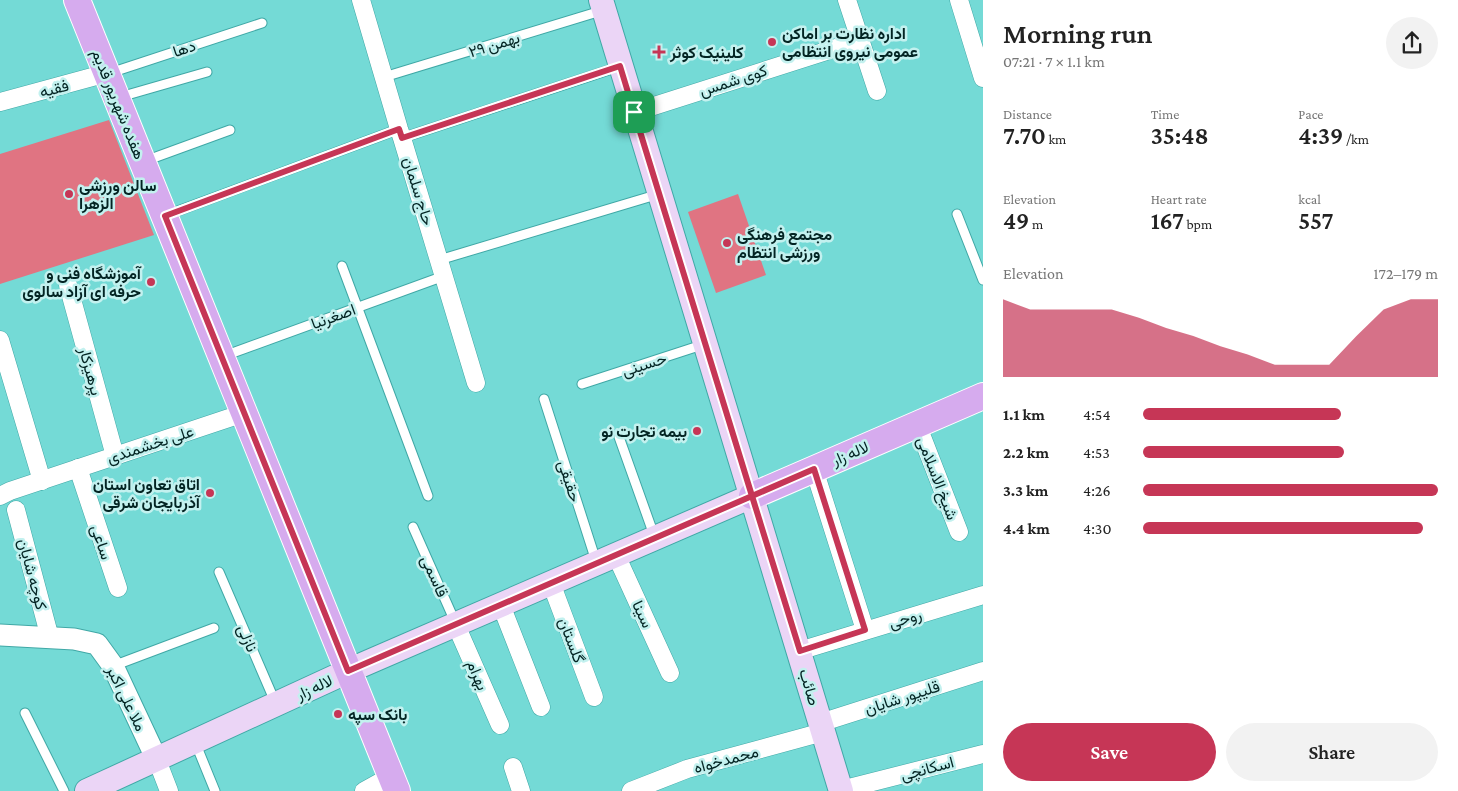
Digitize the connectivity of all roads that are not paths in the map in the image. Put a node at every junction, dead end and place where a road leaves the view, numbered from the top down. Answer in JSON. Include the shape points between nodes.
{"nodes":[{"id":1,"x":77,"y":0,"type":"edge"},
{"id":2,"x":361,"y":0,"type":"edge"},
{"id":3,"x":848,"y":0,"type":"edge"},
{"id":4,"x":959,"y":0,"type":"edge"},
{"id":5,"x":602,"y":5,"type":"edge"},
{"id":6,"x":262,"y":23,"type":"dead end"},
{"id":7,"x":861,"y":40,"type":"junction"},
{"id":8,"x":620,"y":66,"type":"junction"},
{"id":9,"x":207,"y":72,"type":"dead end"},
{"id":10,"x":107,"y":73,"type":"junction"},
{"id":11,"x":384,"y":77,"type":"junction"},
{"id":12,"x":983,"y":78,"type":"edge"},
{"id":13,"x":877,"y":91,"type":"dead end"},
{"id":14,"x":117,"y":98,"type":"junction"},
{"id":15,"x":0,"y":102,"type":"edge"},
{"id":16,"x":634,"y":112,"type":"junction"},
{"id":17,"x":230,"y":130,"type":"dead end"},
{"id":18,"x":401,"y":134,"type":"junction"},
{"id":19,"x":143,"y":162,"type":"junction"},
{"id":20,"x":660,"y":194,"type":"junction"},
{"id":21,"x":956,"y":214,"type":"dead end"},
{"id":22,"x":165,"y":216,"type":"junction"},
{"id":23,"x":342,"y":266,"type":"dead end"},
{"id":24,"x":442,"y":268,"type":"junction"},
{"id":25,"x":983,"y":280,"type":"edge"},
{"id":26,"x":68,"y":285,"type":"dead end"},
{"id":27,"x":357,"y":308,"type":"junction"},
{"id":28,"x":0,"y":340,"type":"edge"},
{"id":29,"x":706,"y":344,"type":"junction"},
{"id":30,"x":222,"y":357,"type":"junction"},
{"id":31,"x":476,"y":382,"type":"dead end"},
{"id":32,"x":582,"y":384,"type":"dead end"},
{"id":33,"x":983,"y":396,"type":"edge"},
{"id":34,"x":544,"y":399,"type":"dead end"},
{"id":35,"x":244,"y":414,"type":"junction"},
{"id":36,"x":917,"y":424,"type":"junction"},
{"id":37,"x":619,"y":437,"type":"dead end"},
{"id":38,"x":115,"y":456,"type":"junction"},
{"id":39,"x":78,"y":468,"type":"junction"},
{"id":40,"x":814,"y":469,"type":"junction"},
{"id":41,"x":42,"y":481,"type":"junction"},
{"id":42,"x":0,"y":496,"type":"edge"},
{"id":43,"x":428,"y":496,"type":"dead end"},
{"id":44,"x":752,"y":496,"type":"junction"},
{"id":45,"x":16,"y":510,"type":"dead end"},
{"id":46,"x":413,"y":527,"type":"dead end"},
{"id":47,"x":959,"y":532,"type":"dead end"},
{"id":48,"x":655,"y":538,"type":"junction"},
{"id":49,"x":606,"y":560,"type":"junction"},
{"id":50,"x":219,"y":572,"type":"dead end"},
{"id":51,"x":551,"y":584,"type":"junction"},
{"id":52,"x":118,"y":588,"type":"dead end"},
{"id":53,"x":983,"y":595,"type":"edge"},
{"id":54,"x":501,"y":605,"type":"junction"},
{"id":55,"x":456,"y":624,"type":"junction"},
{"id":56,"x":214,"y":628,"type":"dead end"},
{"id":57,"x":865,"y":630,"type":"junction"},
{"id":58,"x":0,"y":635,"type":"edge"},
{"id":59,"x":50,"y":638,"type":"junction"},
{"id":60,"x":800,"y":651,"type":"junction"},
{"id":61,"x":113,"y":666,"type":"junction"},
{"id":62,"x":348,"y":671,"type":"junction"},
{"id":63,"x":983,"y":671,"type":"edge"},
{"id":64,"x":670,"y":673,"type":"dead end"},
{"id":65,"x":594,"y":697,"type":"dead end"},
{"id":66,"x":276,"y":704,"type":"junction"},
{"id":67,"x":541,"y":707,"type":"dead end"},
{"id":68,"x":25,"y":713,"type":"dead end"},
{"id":69,"x":500,"y":725,"type":"dead end"},
{"id":70,"x":822,"y":728,"type":"junction"},
{"id":71,"x":195,"y":742,"type":"junction"},
{"id":72,"x":983,"y":754,"type":"edge"},
{"id":73,"x":157,"y":760,"type":"junction"},
{"id":74,"x":513,"y":768,"type":"dead end"},
{"id":75,"x":394,"y":783,"type":"edge"},
{"id":76,"x":661,"y":785,"type":"edge"},
{"id":77,"x":64,"y":791,"type":"edge"},
{"id":78,"x":87,"y":791,"type":"edge"},
{"id":79,"x":169,"y":791,"type":"edge"},
{"id":80,"x":215,"y":791,"type":"edge"},
{"id":81,"x":364,"y":791,"type":"edge"},
{"id":82,"x":521,"y":791,"type":"edge"},
{"id":83,"x":631,"y":791,"type":"edge"},
{"id":84,"x":841,"y":791,"type":"edge"}],
"edges":[{"from":1,"to":10,"type":"main road","name":"هفده شهریور قدیم"},
{"from":2,"to":11,"type":"street","name":"حاج سلمان"},
{"from":3,"to":7,"type":"street"},
{"from":4,"to":12,"type":"street"},
{"from":5,"to":8,"type":"main road","name":"صائب"},
{"from":5,"to":11,"type":"lane","name":"۲۹ بهمن"},
{"from":6,"to":10,"type":"lane","name":"دها"},
{"from":7,"to":13,"type":"street"},
{"from":7,"to":16,"type":"street","name":"کوی شمس"},
{"from":8,"to":16,"type":"main road","name":"صائب"},
{"from":8,"to":18,"type":"lane"},
{"from":9,"to":14,"type":"lane"},
{"from":10,"to":14,"type":"main road","name":"هفده شهریور قدیم"},
{"from":10,"to":15,"type":"street","name":"فقیه"},
{"from":11,"to":18,"type":"street","name":"حاج سلمان"},
{"from":14,"to":19,"type":"main road","name":"هفده شهریور قدیم"},
{"from":16,"to":20,"type":"main road","name":"صائب"},
{"from":17,"to":19,"type":"lane"},
{"from":18,"to":22,"type":"lane"},
{"from":18,"to":24,"type":"street","name":"حاج سلمان"},
{"from":19,"to":22,"type":"main road","name":"هفده شهریور قدیم"},
{"from":20,"to":24,"type":"lane","name":"اصغرنیا"},
{"from":20,"to":29,"type":"main road","name":"صائب"},
{"from":21,"to":25,"type":"lane"},
{"from":22,"to":30,"type":"main road","name":"هفده شهریور قدیم"},
{"from":23,"to":27,"type":"lane"},
{"from":24,"to":27,"type":"lane","name":"اصغرنیا"},
{"from":24,"to":31,"type":"street","name":"حاج سلمان"},
{"from":26,"to":38,"type":"street","name":"پرهیزکار"},
{"from":27,"to":30,"type":"lane","name":"اصغرنیا"},
{"from":27,"to":43,"type":"lane"},
{"from":28,"to":41,"type":"street"},
{"from":29,"to":32,"type":"lane","name":"حسینی"},
{"from":29,"to":44,"type":"main road","name":"صائب"},
{"from":30,"to":35,"type":"main road","name":"هفده شهریور قدیم"},
{"from":33,"to":36,"type":"main road","name":"لاله زار"},
{"from":34,"to":49,"type":"lane","name":"حقیقی"},
{"from":35,"to":38,"type":"street","name":"علی بخشمندی"},
{"from":35,"to":62,"type":"main road","name":"هفده شهریور قدیم"},
{"from":36,"to":40,"type":"main road","name":"لاله زار"},
{"from":36,"to":47,"type":"street","name":"شیخ الاسلامی"},
{"from":37,"to":48,"type":"lane"},
{"from":38,"to":39,"type":"street","name":"علی بخشمندی"},
{"from":39,"to":41,"type":"street","name":"علی بخشمندی"},
{"from":39,"to":52,"type":"street","name":"ساعی"},
{"from":40,"to":44,"type":"main road","name":"لاله زار"},
{"from":40,"to":57,"type":"street"},
{"from":41,"to":42,"type":"street","name":"علی بخشمندی"},
{"from":44,"to":48,"type":"main road","name":"لاله زار"},
{"from":44,"to":60,"type":"main road","name":"صائب"},
{"from":45,"to":59,"type":"street","name":"کوچه شایان"},
{"from":46,"to":55,"type":"lane","name":"قاسمی"},
{"from":48,"to":49,"type":"main road","name":"لاله زار"},
{"from":49,"to":51,"type":"main road","name":"لاله زار"},
{"from":49,"to":64,"type":"street","name":"سینا"},
{"from":50,"to":66,"type":"lane","name":"نازلی"},
{"from":51,"to":54,"type":"main road","name":"لاله زار"},
{"from":51,"to":65,"type":"street","name":"گلستان"},
{"from":53,"to":57,"type":"street","name":"روحی"},
{"from":54,"to":55,"type":"main road","name":"لاله زار"},
{"from":54,"to":67,"type":"street"},
{"from":55,"to":62,"type":"main road","name":"لاله زار"},
{"from":55,"to":69,"type":"street","name":"بهرام"},
{"from":56,"to":61,"type":"lane"},
{"from":57,"to":60,"type":"street","name":"روحی"},
{"from":58,"to":59,"type":"street","name":"ملا علی اکبر"},
{"from":59,"to":61,"type":"street","name":"ملا علی اکبر","via":[[97,644]]},
{"from":60,"to":70,"type":"main road","name":"صائب"},
{"from":61,"to":73,"type":"street","name":"ملا علی اکبر"},
{"from":62,"to":66,"type":"main road","name":"لاله زار"},
{"from":62,"to":75,"type":"main road","name":"هفده شهریور قدیم"},
{"from":63,"to":70,"type":"street","name":"قلیپور شایان"},
{"from":66,"to":71,"type":"main road","name":"لاله زار"},
{"from":68,"to":77,"type":"lane"},
{"from":70,"to":76,"type":"street","name":"محمدخواه","via":[[687,769]]},
{"from":70,"to":84,"type":"main road","name":"صائب"},
{"from":71,"to":73,"type":"main road","name":"لاله زار"},
{"from":71,"to":80,"type":"lane"},
{"from":72,"to":84,"type":"street","name":"اسکانچی"},
{"from":73,"to":78,"type":"main road","name":"لاله زار"},
{"from":73,"to":79,"type":"street"},
{"from":74,"to":82,"type":"street"},
{"from":75,"to":81,"type":"street"},
{"from":76,"to":83,"type":"street","name":"محمدخواه"}]}
